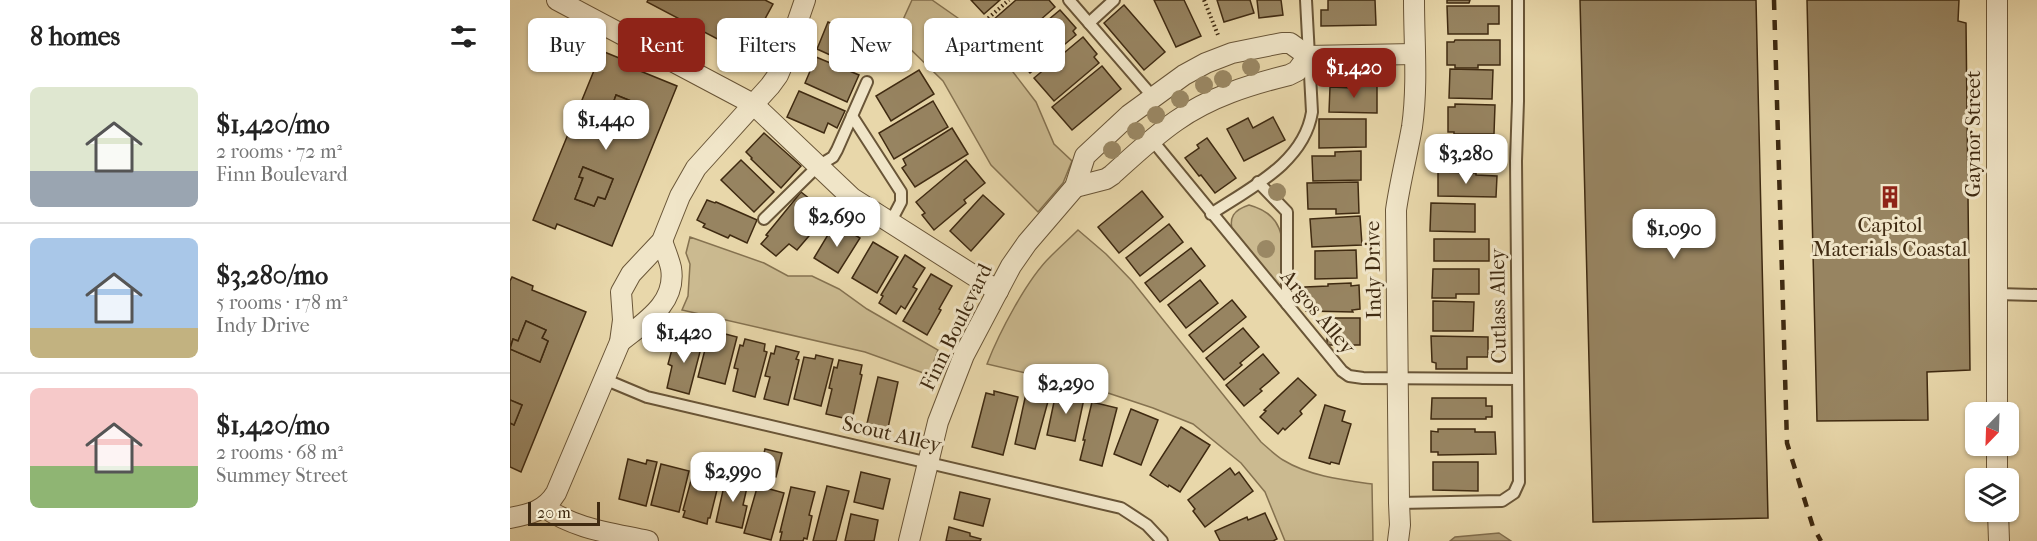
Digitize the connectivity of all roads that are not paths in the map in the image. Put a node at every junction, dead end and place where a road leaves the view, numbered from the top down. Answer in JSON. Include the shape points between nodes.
{"nodes":[{"id":1,"x":557,"y":0,"type":"edge"},
{"id":2,"x":805,"y":0,"type":"edge"},
{"id":3,"x":1069,"y":0,"type":"edge"},
{"id":4,"x":1114,"y":0,"type":"edge"},
{"id":5,"x":1306,"y":0,"type":"edge"},
{"id":6,"x":1414,"y":0,"type":"edge"},
{"id":7,"x":1518,"y":0,"type":"edge"},
{"id":8,"x":1997,"y":0,"type":"edge"},
{"id":9,"x":1089,"y":22,"type":"junction"},
{"id":10,"x":1414,"y":54,"type":"junction"},
{"id":11,"x":1308,"y":56,"type":"junction"},
{"id":12,"x":867,"y":82,"type":"dead end"},
{"id":13,"x":1153,"y":97,"type":"junction"},
{"id":14,"x":753,"y":104,"type":"junction"},
{"id":15,"x":852,"y":116,"type":"junction"},
{"id":16,"x":1152,"y":140,"type":"junction"},
{"id":17,"x":818,"y":166,"type":"junction"},
{"id":18,"x":1258,"y":182,"type":"junction"},
{"id":19,"x":1075,"y":187,"type":"junction"},
{"id":20,"x":1211,"y":214,"type":"junction"},
{"id":21,"x":764,"y":219,"type":"dead end"},
{"id":22,"x":890,"y":223,"type":"junction"},
{"id":23,"x":662,"y":241,"type":"junction"},
{"id":24,"x":998,"y":291,"type":"junction"},
{"id":25,"x":1997,"y":294,"type":"junction"},
{"id":26,"x":2037,"y":295,"type":"edge"},
{"id":27,"x":1287,"y":304,"type":"junction"},
{"id":28,"x":620,"y":342,"type":"junction"},
{"id":29,"x":1398,"y":378,"type":"junction"},
{"id":30,"x":604,"y":379,"type":"junction"},
{"id":31,"x":1518,"y":379,"type":"junction"},
{"id":32,"x":1997,"y":402,"type":"edge"},
{"id":33,"x":928,"y":462,"type":"junction"},
{"id":34,"x":1399,"y":503,"type":"junction"},
{"id":35,"x":544,"y":507,"type":"junction"},
{"id":36,"x":510,"y":518,"type":"edge"},
{"id":37,"x":1998,"y":522,"type":"edge"},
{"id":38,"x":610,"y":537,"type":"edge"},
{"id":39,"x":648,"y":541,"type":"edge"},
{"id":40,"x":909,"y":541,"type":"edge"},
{"id":41,"x":1162,"y":541,"type":"edge"},
{"id":42,"x":1398,"y":541,"type":"edge"},
{"id":43,"x":1999,"y":541,"type":"edge"}],
"edges":[{"from":1,"to":14,"type":"street"},
{"from":2,"to":14,"type":"street","via":[[778,75]]},
{"from":3,"to":9,"type":"lane"},
{"from":4,"to":9,"type":"lane"},
{"from":5,"to":11,"type":"lane"},
{"from":6,"to":10,"type":"street","name":"Indy Drive"},
{"from":7,"to":31,"type":"lane","name":"Cutlass Alley"},
{"from":8,"to":25,"type":"street","name":"Gaynor Street"},
{"from":9,"to":13,"type":"lane"},
{"from":10,"to":11,"type":"street","name":"Finn Boulevard"},
{"from":10,"to":29,"type":"street","name":"Indy Drive","via":[[1412,126],[1396,210]]},
{"from":11,"to":13,"type":"street","name":"Finn Boulevard","via":[[1290,43],[1258,46],[1206,63]]},
{"from":11,"to":16,"type":"street","via":[[1289,75],[1212,100]]},
{"from":11,"to":18,"type":"lane","via":[[1310,120],[1288,160]]},
{"from":12,"to":15,"type":"lane"},
{"from":13,"to":19,"type":"street","name":"Finn Boulevard","via":[[1085,156]]},
{"from":14,"to":17,"type":"street"},
{"from":14,"to":23,"type":"street","via":[[696,168]]},
{"from":15,"to":17,"type":"lane","via":[[833,157]]},
{"from":15,"to":22,"type":"lane","via":[[899,187],[901,202]]},
{"from":16,"to":19,"type":"street","via":[[1106,179]]},
{"from":16,"to":20,"type":"lane","name":"Argos Alley"},
{"from":17,"to":21,"type":"lane"},
{"from":17,"to":22,"type":"street","via":[[852,198]]},
{"from":18,"to":20,"type":"lane"},
{"from":18,"to":27,"type":"lane","via":[[1287,212]]},
{"from":19,"to":24,"type":"street","name":"Finn Boulevard","via":[[1027,243]]},
{"from":20,"to":27,"type":"lane","name":"Argos Alley"},
{"from":22,"to":24,"type":"street"},
{"from":23,"to":28,"type":"street","via":[[631,274],[621,292]]},
{"from":23,"to":28,"type":"street","via":[[670,267],[670,286],[652,317]]},
{"from":24,"to":33,"type":"street","name":"Finn Boulevard","via":[[956,374]]},
{"from":25,"to":26,"type":"lane"},
{"from":25,"to":32,"type":"street","name":"Gaynor Street"},
{"from":27,"to":29,"type":"lane","name":"Argos Alley","via":[[1342,371],[1357,378]]},
{"from":28,"to":30,"type":"street"},
{"from":29,"to":31,"type":"lane","name":"Argos Alley"},
{"from":29,"to":34,"type":"street","name":"Indy Drive"},
{"from":30,"to":33,"type":"lane","name":"Scout Alley","via":[[647,396]]},
{"from":30,"to":35,"type":"street","via":[[556,493]]},
{"from":31,"to":34,"type":"lane","name":"Cutlass Alley","via":[[1519,482],[1514,493],[1502,501]]},
{"from":33,"to":40,"type":"street","name":"Finn Boulevard"},
{"from":33,"to":41,"type":"lane","name":"Scout Alley","via":[[1121,508],[1147,525]]},
{"from":34,"to":42,"type":"street","name":"Indy Drive"},
{"from":35,"to":36,"type":"street"},
{"from":35,"to":38,"type":"street","via":[[566,521]]},
{"from":37,"to":43,"type":"street"},
{"from":38,"to":39,"type":"street"}]}
